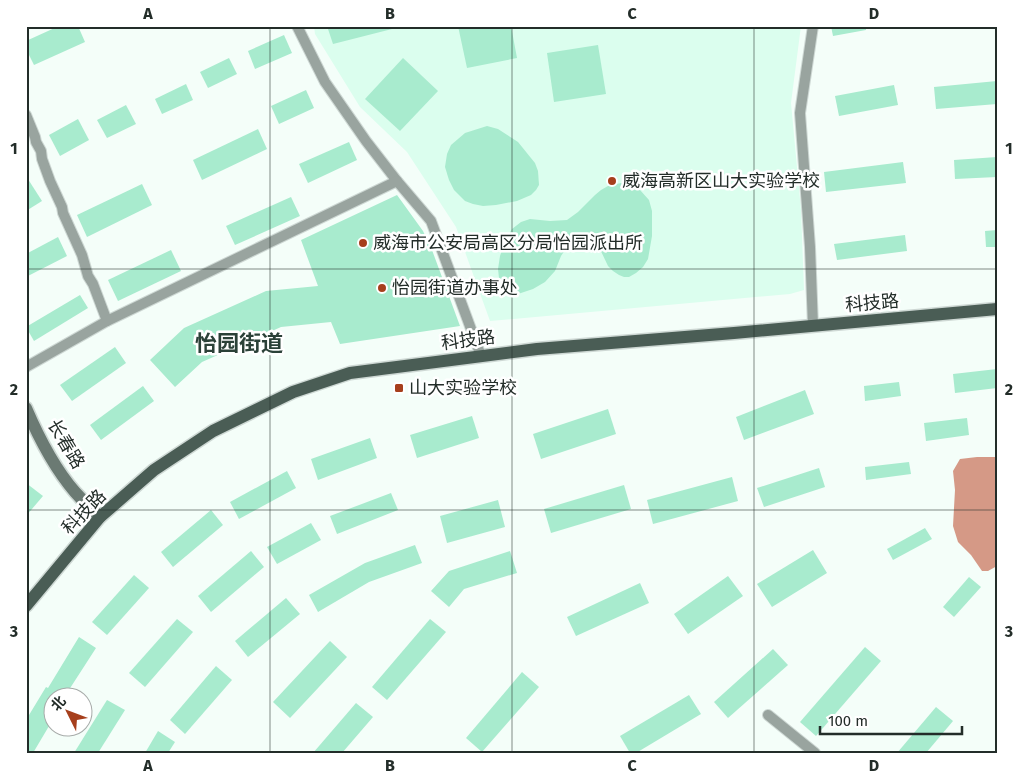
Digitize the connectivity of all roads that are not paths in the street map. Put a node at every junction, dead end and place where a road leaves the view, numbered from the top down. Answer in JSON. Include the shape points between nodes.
{"nodes":[{"id":1,"x":297,"y":26,"type":"edge"},
{"id":2,"x":812,"y":26,"type":"edge"},
{"id":3,"x":26,"y":115,"type":"edge"},
{"id":4,"x":397,"y":181,"type":"junction"},
{"id":5,"x":997,"y":309,"type":"edge"},
{"id":6,"x":107,"y":321,"type":"junction"},
{"id":7,"x":813,"y":326,"type":"junction"},
{"id":8,"x":481,"y":356,"type":"junction"},
{"id":9,"x":26,"y":367,"type":"edge"},
{"id":10,"x":26,"y":408,"type":"edge"},
{"id":11,"x":100,"y":517,"type":"junction"},
{"id":12,"x":26,"y":606,"type":"edge"},
{"id":13,"x":768,"y":715,"type":"dead end"},
{"id":14,"x":815,"y":753,"type":"edge"}],
"edges":[{"from":1,"to":4,"type":"street","via":[[325,82]]},
{"from":2,"to":7,"type":"street","via":[[800,113]]},
{"from":3,"to":6,"type":"street"},
{"from":4,"to":6,"type":"street"},
{"from":4,"to":8,"type":"street","via":[[431,220]]},
{"from":5,"to":7,"type":"main road","name":"科技路"},
{"from":6,"to":9,"type":"street"},
{"from":7,"to":8,"type":"main road","name":"科技路"},
{"from":8,"to":11,"type":"main road","name":"科技路","via":[[350,372],[293,392],[214,431],[154,470]]},
{"from":10,"to":11,"type":"street","name":"长春路","via":[[53,461],[74,491]]},
{"from":11,"to":12,"type":"main road","name":"科技路"},
{"from":13,"to":14,"type":"street"}]}
